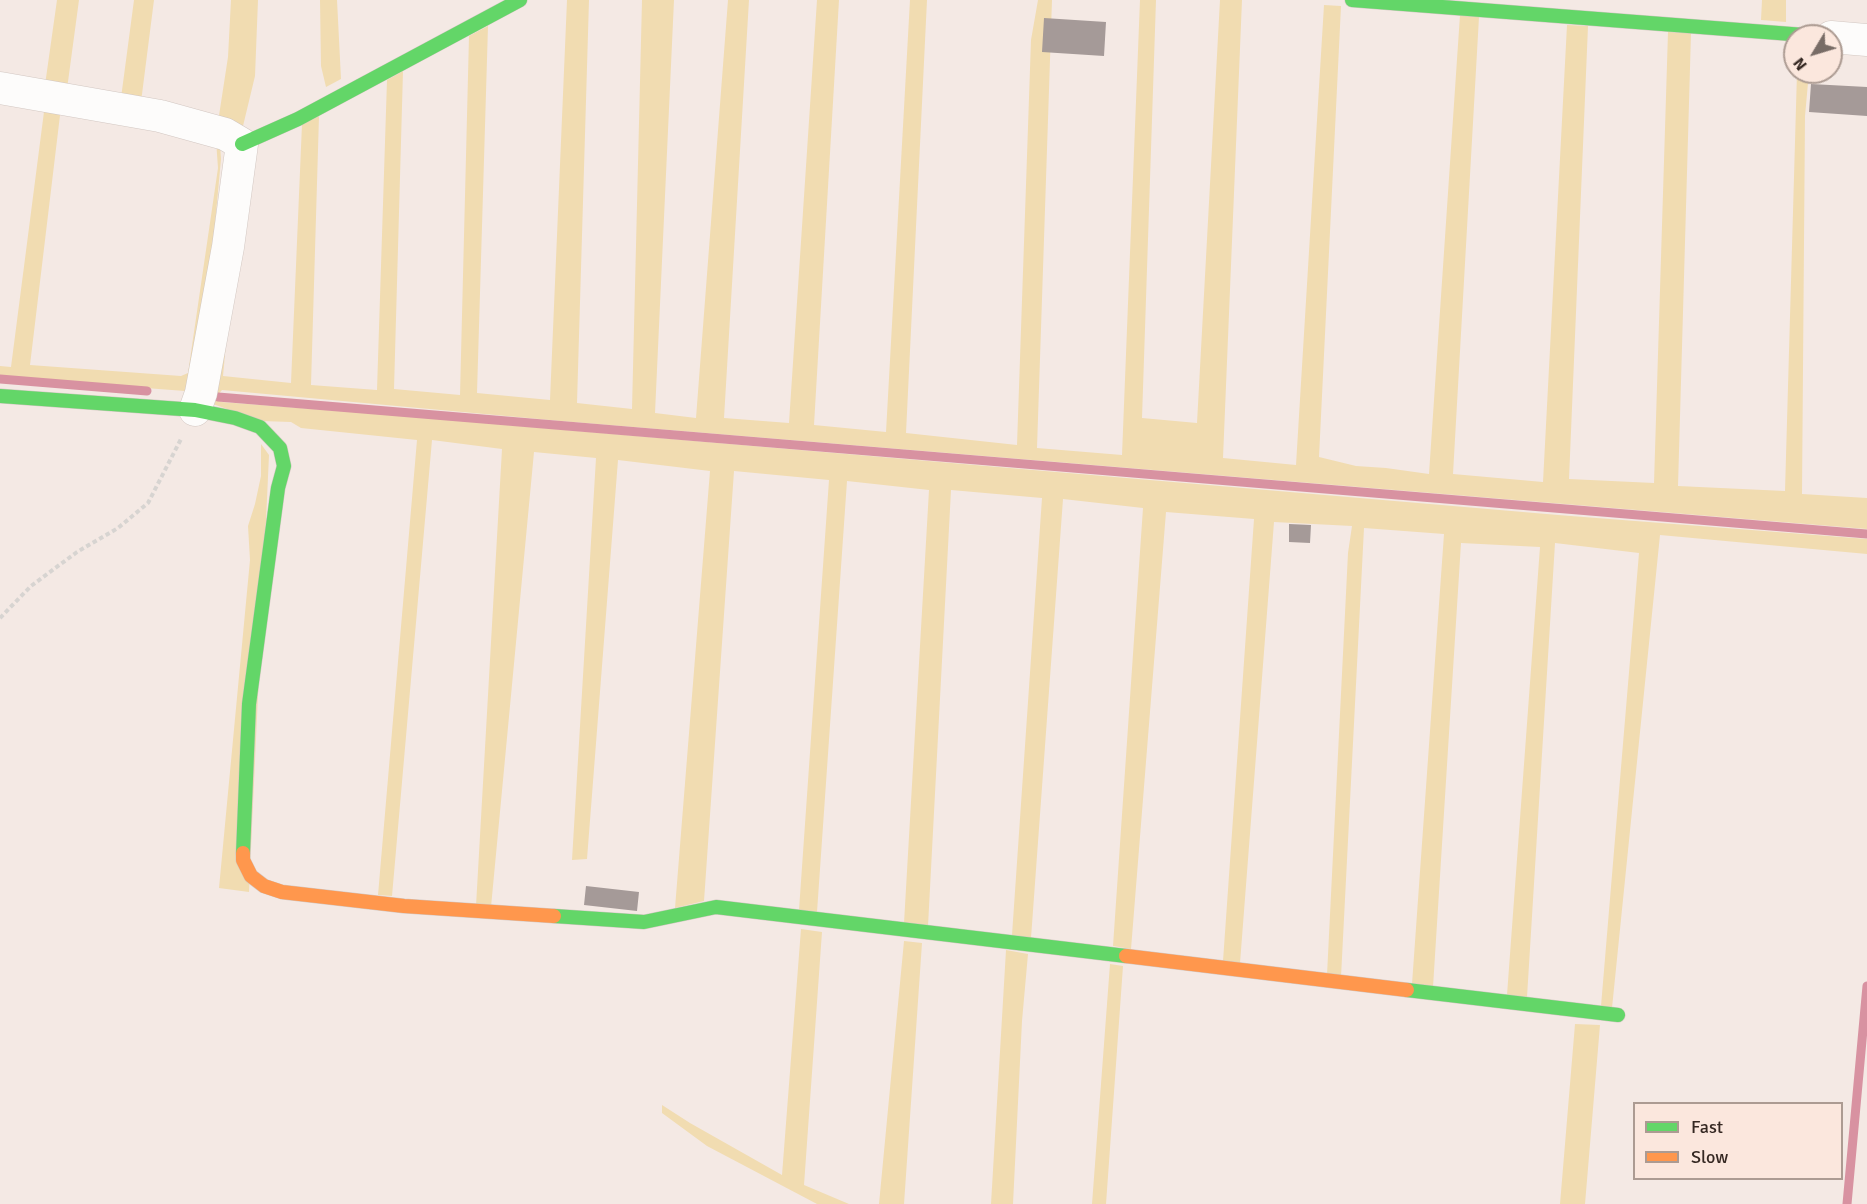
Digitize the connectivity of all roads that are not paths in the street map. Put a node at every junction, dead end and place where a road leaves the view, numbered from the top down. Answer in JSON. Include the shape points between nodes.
{"nodes":[{"id":1,"x":520,"y":0,"type":"edge"},
{"id":2,"x":1353,"y":0,"type":"edge"},
{"id":3,"x":1783,"y":33,"type":"edge"},
{"id":4,"x":1843,"y":38,"type":"edge"},
{"id":5,"x":1867,"y":40,"type":"edge"},
{"id":6,"x":0,"y":88,"type":"edge"},
{"id":7,"x":242,"y":144,"type":"junction"},
{"id":8,"x":0,"y":396,"type":"edge"},
{"id":9,"x":195,"y":410,"type":"junction"},
{"id":10,"x":1618,"y":1015,"type":"dead end"}],
"edges":[{"from":1,"to":7,"type":"street","via":[[298,119]]},
{"from":2,"to":3,"type":"street"},
{"from":4,"to":5,"type":"street"},
{"from":6,"to":7,"type":"street","via":[[160,116],[225,134]]},
{"from":7,"to":9,"type":"street","via":[[228,247]]},
{"from":8,"to":9,"type":"street"},
{"from":9,"to":10,"type":"street","via":[[260,427],[280,448],[284,466],[249,704],[242,837],[243,860],[251,876],[264,886],[404,906],[644,922],[716,907]]}]}
